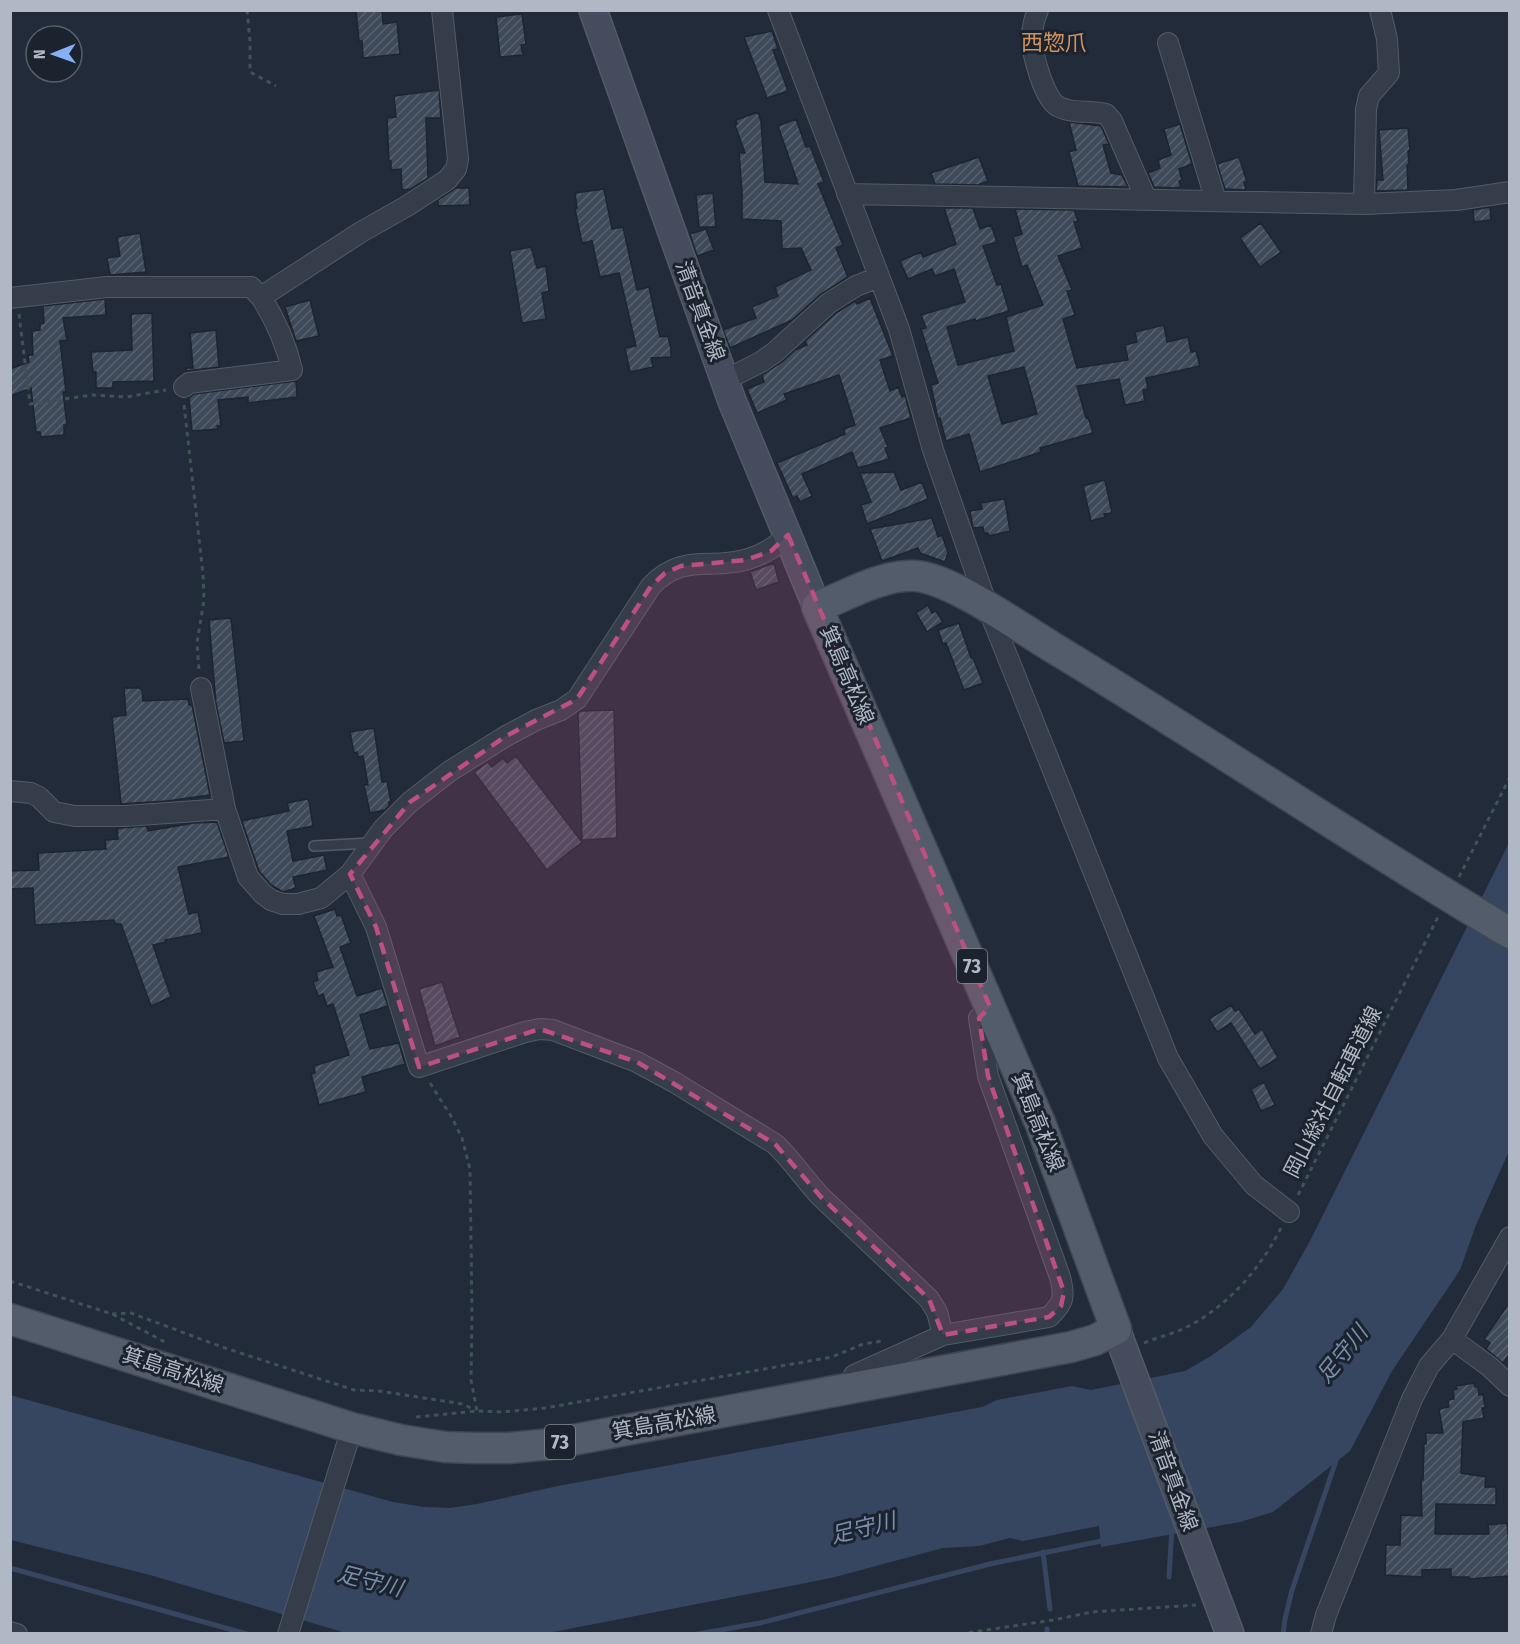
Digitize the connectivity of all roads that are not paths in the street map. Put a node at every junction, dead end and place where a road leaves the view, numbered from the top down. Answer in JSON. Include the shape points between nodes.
{"nodes":[{"id":1,"x":442,"y":10,"type":"edge"},
{"id":2,"x":593,"y":10,"type":"edge"},
{"id":3,"x":778,"y":10,"type":"edge"},
{"id":4,"x":1038,"y":10,"type":"edge"},
{"id":5,"x":1380,"y":10,"type":"edge"},
{"id":6,"x":1168,"y":43,"type":"dead end"},
{"id":7,"x":1509,"y":192,"type":"edge"},
{"id":8,"x":848,"y":194,"type":"junction"},
{"id":9,"x":1146,"y":199,"type":"junction"},
{"id":10,"x":1216,"y":201,"type":"junction"},
{"id":11,"x":1364,"y":204,"type":"junction"},
{"id":12,"x":879,"y":277,"type":"junction"},
{"id":13,"x":261,"y":297,"type":"junction"},
{"id":14,"x":14,"y":298,"type":"edge"},
{"id":15,"x":725,"y":380,"type":"junction"},
{"id":16,"x":184,"y":387,"type":"road end"},
{"id":17,"x":788,"y":535,"type":"junction"},
{"id":18,"x":817,"y":607,"type":"junction"},
{"id":19,"x":988,"y":608,"type":"junction"},
{"id":20,"x":201,"y":688,"type":"road end"},
{"id":21,"x":10,"y":791,"type":"edge"},
{"id":22,"x":225,"y":809,"type":"junction"},
{"id":23,"x":371,"y":843,"type":"junction"},
{"id":24,"x":314,"y":846,"type":"dead end"},
{"id":25,"x":350,"y":874,"type":"junction"},
{"id":26,"x":1509,"y":933,"type":"edge"},
{"id":27,"x":990,"y":1007,"type":"junction"},
{"id":28,"x":1289,"y":1212,"type":"road end"},
{"id":29,"x":1509,"y":1237,"type":"edge"},
{"id":30,"x":10,"y":1319,"type":"edge"},
{"id":31,"x":944,"y":1335,"type":"junction"},
{"id":32,"x":1452,"y":1339,"type":"junction"},
{"id":33,"x":1123,"y":1346,"type":"junction"},
{"id":34,"x":1509,"y":1386,"type":"edge"},
{"id":35,"x":857,"y":1388,"type":"junction"},
{"id":36,"x":349,"y":1436,"type":"junction"},
{"id":37,"x":10,"y":1632,"type":"edge"},
{"id":38,"x":17,"y":1634,"type":"edge"},
{"id":39,"x":288,"y":1634,"type":"edge"},
{"id":40,"x":1230,"y":1634,"type":"edge"},
{"id":41,"x":1321,"y":1634,"type":"edge"}],
"edges":[{"from":1,"to":13,"type":"street","via":[[458,148],[456,169],[435,188]]},
{"from":2,"to":15,"type":"main road","name":"清音真金線"},
{"from":3,"to":8,"type":"street"},
{"from":4,"to":9,"type":"street","via":[[1033,23],[1034,53],[1053,102],[1070,110],[1106,114]]},
{"from":5,"to":11,"type":"street","via":[[1389,73],[1369,96],[1366,109]]},
{"from":6,"to":10,"type":"street"},
{"from":7,"to":11,"type":"street","via":[[1456,200]]},
{"from":8,"to":9,"type":"street"},
{"from":8,"to":12,"type":"street"},
{"from":9,"to":10,"type":"street"},
{"from":10,"to":11,"type":"street"},
{"from":12,"to":15,"type":"street","via":[[829,303],[775,352]]},
{"from":12,"to":19,"type":"street"},
{"from":13,"to":14,"type":"street","via":[[251,287],[107,287]]},
{"from":13,"to":16,"type":"street","via":[[287,346],[292,370],[189,382]]},
{"from":15,"to":17,"type":"main road","name":"清音真金線"},
{"from":17,"to":18,"type":"main road","name":"清音真金線"},
{"from":17,"to":23,"type":"street","via":[[771,551],[746,560],[681,566],[665,573],[651,586],[577,699],[521,727],[450,771],[410,802]]},
{"from":18,"to":19,"type":"main road","name":"箕島高松線","via":[[880,582],[917,576],[941,581]]},
{"from":18,"to":27,"type":"main road","name":"箕島高松線","number":"73"},
{"from":19,"to":26,"type":"main road","name":"箕島高松線"},
{"from":19,"to":28,"type":"street","via":[[1168,1058],[1213,1136],[1254,1185]]},
{"from":20,"to":22,"type":"street"},
{"from":21,"to":22,"type":"street","via":[[31,793],[54,812],[75,816]]},
{"from":22,"to":25,"type":"street","via":[[248,876],[271,900],[298,903],[321,898]]},
{"from":23,"to":24,"type":"lane"},
{"from":23,"to":25,"type":"street"},
{"from":25,"to":31,"type":"street","via":[[376,927],[420,1067],[540,1029],[553,1030],[637,1062],[775,1144],[822,1197],[929,1299]]},
{"from":27,"to":31,"type":"street","via":[[979,1018],[988,1076],[1064,1292],[1061,1305],[1049,1317]]},
{"from":27,"to":33,"type":"main road","name":"箕島高松線","number":"73","via":[[1041,1125]]},
{"from":29,"to":32,"type":"street"},
{"from":30,"to":36,"type":"main road","name":"箕島高松線","number":"73"},
{"from":31,"to":35,"type":"street","via":[[854,1375]]},
{"from":32,"to":34,"type":"street"},
{"from":32,"to":41,"type":"street","via":[[1429,1366],[1412,1399]]},
{"from":33,"to":35,"type":"main road","name":"箕島高松線","number":"73","via":[[1095,1340]]},
{"from":33,"to":40,"type":"main road","name":"清音真金線","via":[[1203,1594]]},
{"from":35,"to":36,"type":"main road","name":"箕島高松線","number":"73","via":[[551,1444],[509,1448]]},
{"from":36,"to":39,"type":"street"},
{"from":37,"to":38,"type":"street"}]}
